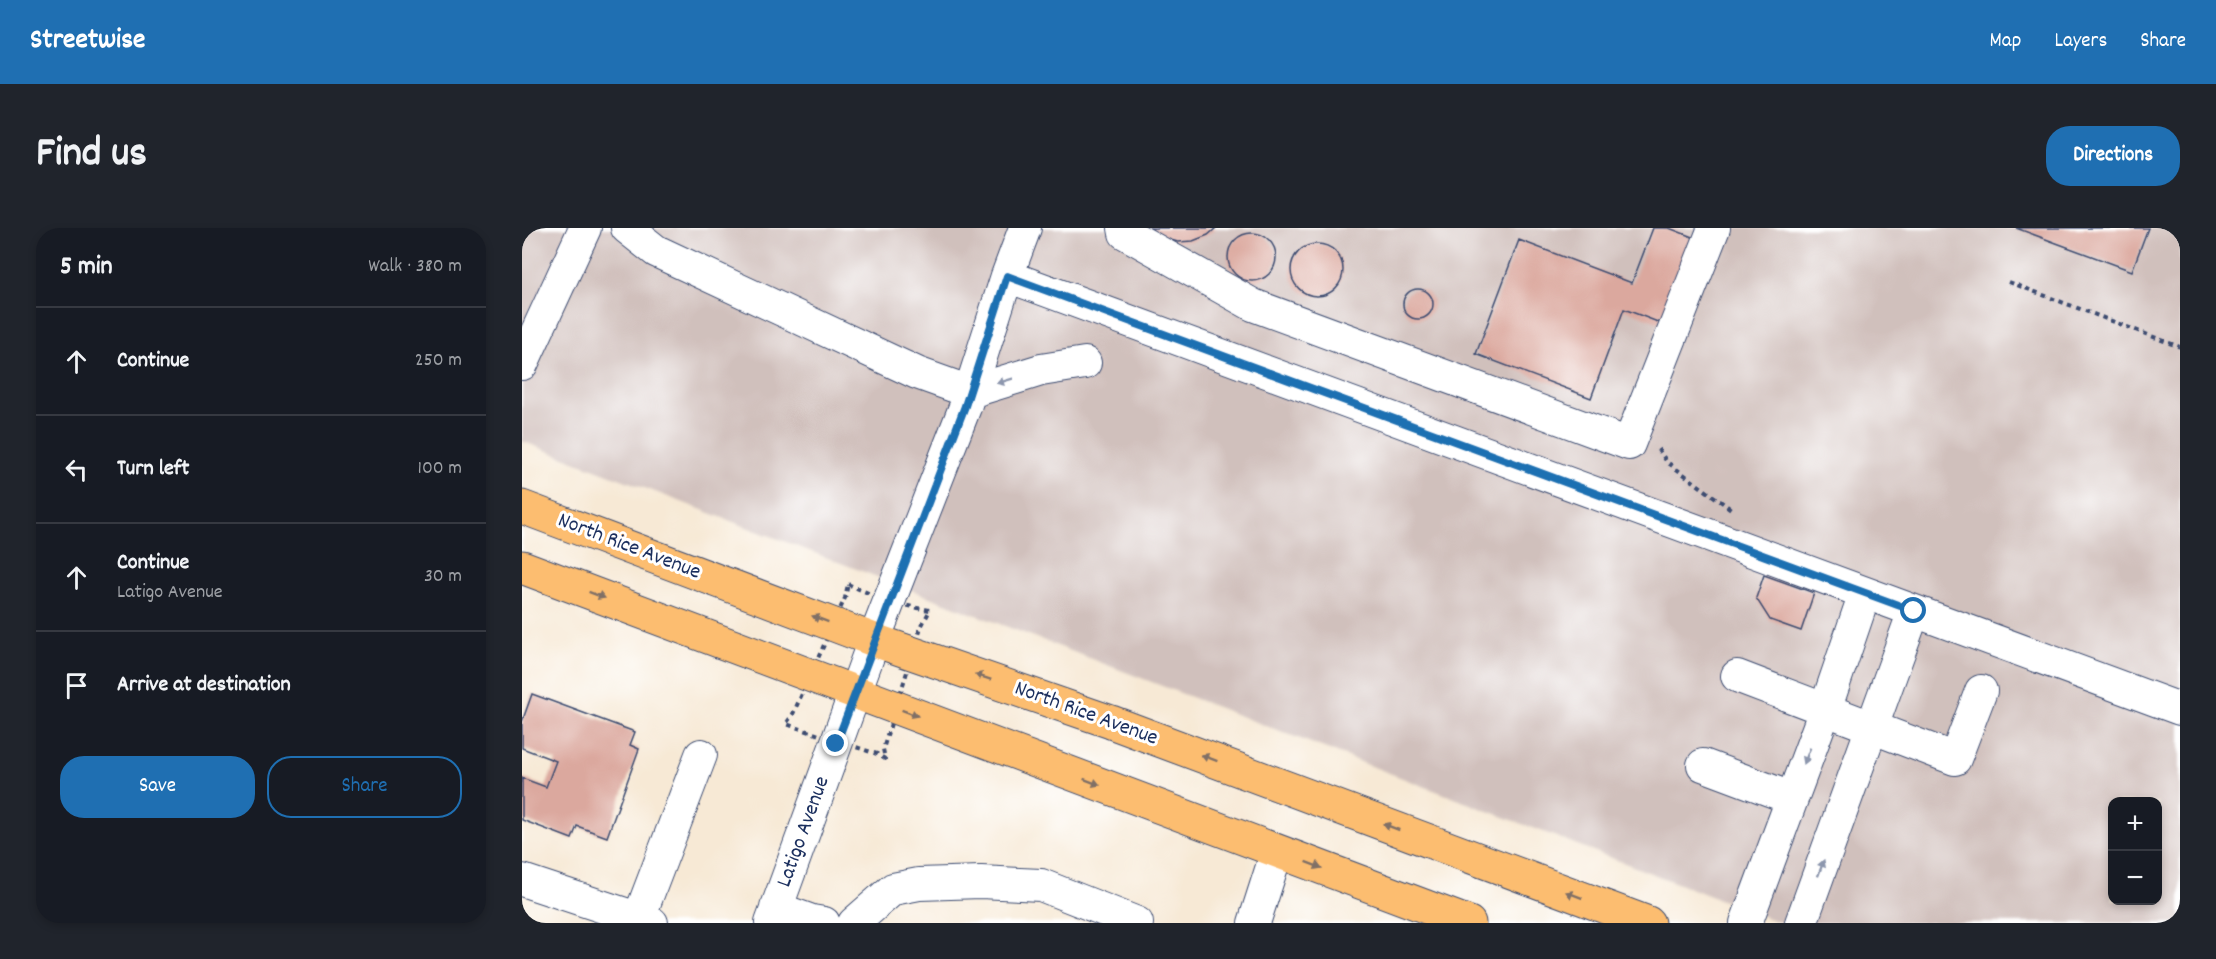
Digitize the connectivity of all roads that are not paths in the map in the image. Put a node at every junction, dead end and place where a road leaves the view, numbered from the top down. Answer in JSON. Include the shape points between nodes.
{"nodes":[{"id":1,"x":585,"y":228,"type":"edge"},
{"id":2,"x":627,"y":228,"type":"edge"},
{"id":3,"x":1024,"y":228,"type":"edge"},
{"id":4,"x":1124,"y":228,"type":"edge"},
{"id":5,"x":1714,"y":228,"type":"edge"},
{"id":6,"x":1007,"y":276,"type":"junction"},
{"id":7,"x":1085,"y":363,"type":"dead end"},
{"id":8,"x":522,"y":364,"type":"edge"},
{"id":9,"x":970,"y":392,"type":"junction"},
{"id":10,"x":522,"y":507,"type":"edge"},
{"id":11,"x":522,"y":567,"type":"edge"},
{"id":12,"x":1864,"y":593,"type":"junction"},
{"id":13,"x":1914,"y":611,"type":"junction"},
{"id":14,"x":874,"y":640,"type":"junction"},
{"id":15,"x":1737,"y":676,"type":"dead end"},
{"id":16,"x":1981,"y":691,"type":"dead end"},
{"id":17,"x":855,"y":692,"type":"junction"},
{"id":18,"x":2180,"y":709,"type":"edge"},
{"id":19,"x":1825,"y":710,"type":"junction"},
{"id":20,"x":1871,"y":727,"type":"junction"},
{"id":21,"x":701,"y":755,"type":"dead end"},
{"id":22,"x":1703,"y":765,"type":"dead end"},
{"id":23,"x":1791,"y":798,"type":"junction"},
{"id":24,"x":1277,"y":851,"type":"junction"},
{"id":25,"x":522,"y":880,"type":"edge"},
{"id":26,"x":774,"y":916,"type":"edge"},
{"id":27,"x":643,"y":922,"type":"edge"},
{"id":28,"x":824,"y":923,"type":"edge"},
{"id":29,"x":854,"y":923,"type":"edge"},
{"id":30,"x":1137,"y":923,"type":"edge"},
{"id":31,"x":1254,"y":923,"type":"edge"},
{"id":32,"x":1469,"y":923,"type":"edge"},
{"id":33,"x":1648,"y":923,"type":"edge"},
{"id":34,"x":1746,"y":923,"type":"edge"},
{"id":35,"x":1801,"y":923,"type":"edge"}],
"edges":[{"from":1,"to":8,"type":"street"},
{"from":2,"to":9,"type":"street","via":[[656,251],[917,373]]},
{"from":3,"to":6,"type":"street","name":"Latigo Avenue"},
{"from":4,"to":5,"type":"street","via":[[1125,233],[1253,305],[1629,444]]},
{"from":6,"to":9,"type":"street","name":"Latigo Avenue"},
{"from":6,"to":12,"type":"street"},
{"from":7,"to":9,"type":"street","one_way":true,"via":[[1041,370]]},
{"from":9,"to":14,"type":"street","name":"Latigo Avenue"},
{"from":14,"to":10,"type":"highway","name":"North Rice Avenue","one_way":true},
{"from":11,"to":17,"type":"highway","one_way":true},
{"from":12,"to":13,"type":"street"},
{"from":12,"to":19,"type":"street"},
{"from":13,"to":18,"type":"street"},
{"from":13,"to":20,"type":"street"},
{"from":14,"to":17,"type":"street","name":"Latigo Avenue"},
{"from":33,"to":14,"type":"highway","name":"North Rice Avenue","one_way":true,"via":[[1111,722]]},
{"from":15,"to":19,"type":"street"},
{"from":16,"to":20,"type":"street","via":[[1955,759]]},
{"from":17,"to":24,"type":"highway","one_way":true},
{"from":17,"to":26,"type":"street","name":"Latigo Avenue"},
{"from":19,"to":20,"type":"street"},
{"from":19,"to":23,"type":"street","one_way":true},
{"from":35,"to":20,"type":"street","one_way":true},
{"from":21,"to":27,"type":"street"},
{"from":22,"to":23,"type":"street"},
{"from":23,"to":34,"type":"street"},
{"from":24,"to":31,"type":"street"},
{"from":24,"to":32,"type":"highway","one_way":true},
{"from":25,"to":27,"type":"street"},
{"from":26,"to":28,"type":"street"},
{"from":29,"to":30,"type":"street","via":[[893,889],[981,882],[1041,885]]}]}
